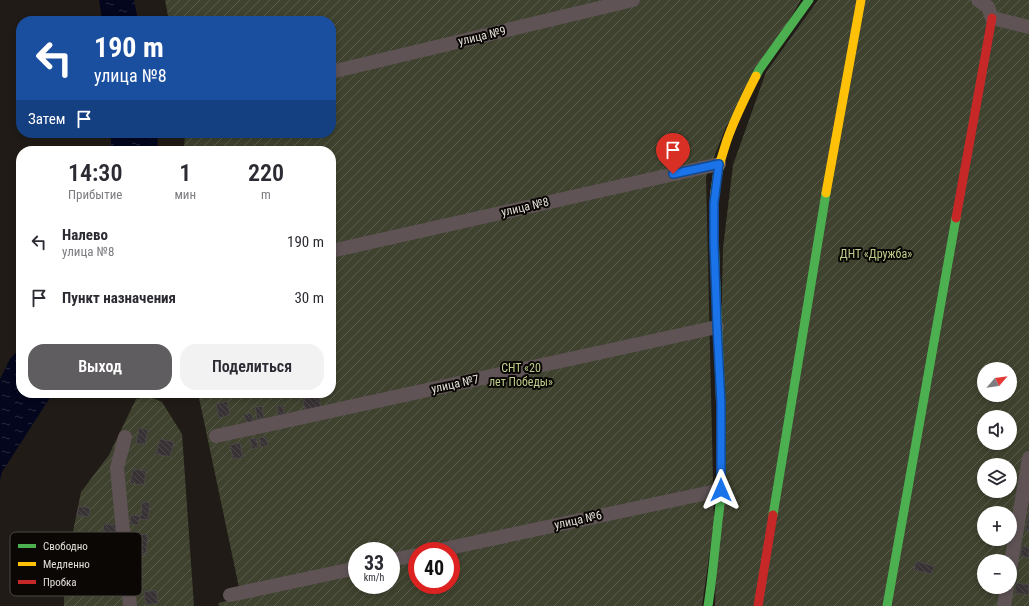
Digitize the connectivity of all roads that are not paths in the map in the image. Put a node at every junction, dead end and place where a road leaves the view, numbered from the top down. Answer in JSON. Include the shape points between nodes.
{"nodes":[{"id":1,"x":634,"y":0,"type":"edge"},
{"id":2,"x":809,"y":0,"type":"edge"},
{"id":3,"x":861,"y":0,"type":"edge"},
{"id":4,"x":978,"y":0,"type":"edge"},
{"id":5,"x":992,"y":18,"type":"junction"},
{"id":6,"x":1029,"y":27,"type":"edge"},
{"id":7,"x":336,"y":71,"type":"edge"},
{"id":8,"x":719,"y":164,"type":"junction"},
{"id":9,"x":336,"y":250,"type":"edge"},
{"id":10,"x":717,"y":326,"type":"junction"},
{"id":11,"x":216,"y":436,"type":"dead end"},
{"id":12,"x":125,"y":437,"type":"dead end"},
{"id":13,"x":1029,"y":458,"type":"edge"},
{"id":14,"x":721,"y":490,"type":"junction"},
{"id":15,"x":123,"y":532,"type":"edge"},
{"id":16,"x":460,"y":546,"type":"edge"},
{"id":17,"x":1013,"y":554,"type":"edge"},
{"id":18,"x":348,"y":570,"type":"edge"},
{"id":19,"x":1006,"y":594,"type":"edge"},
{"id":20,"x":230,"y":595,"type":"dead end"},
{"id":21,"x":129,"y":596,"type":"edge"},
{"id":22,"x":130,"y":606,"type":"edge"},
{"id":23,"x":708,"y":606,"type":"edge"},
{"id":24,"x":758,"y":606,"type":"edge"},
{"id":25,"x":887,"y":606,"type":"edge"},
{"id":26,"x":1004,"y":606,"type":"edge"}],
"edges":[{"from":1,"to":7,"type":"street","name":"улица №9"},
{"from":2,"to":8,"type":"street","via":[[760,70],[740,107]]},
{"from":3,"to":24,"type":"street","via":[[830,167]]},
{"from":4,"to":5,"type":"street","via":[[988,7]]},
{"from":5,"to":6,"type":"street"},
{"from":5,"to":25,"type":"street"},
{"from":8,"to":9,"type":"street","name":"улица №8"},
{"from":8,"to":10,"type":"street","via":[[714,203]]},
{"from":10,"to":11,"type":"street","name":"улица №7"},
{"from":10,"to":14,"type":"street","via":[[721,403]]},
{"from":12,"to":15,"type":"street","via":[[117,468]]},
{"from":13,"to":17,"type":"street"},
{"from":14,"to":16,"type":"street","name":"улица №6"},
{"from":14,"to":23,"type":"street"},
{"from":18,"to":20,"type":"street"},
{"from":19,"to":26,"type":"street"},
{"from":21,"to":22,"type":"street"}]}
